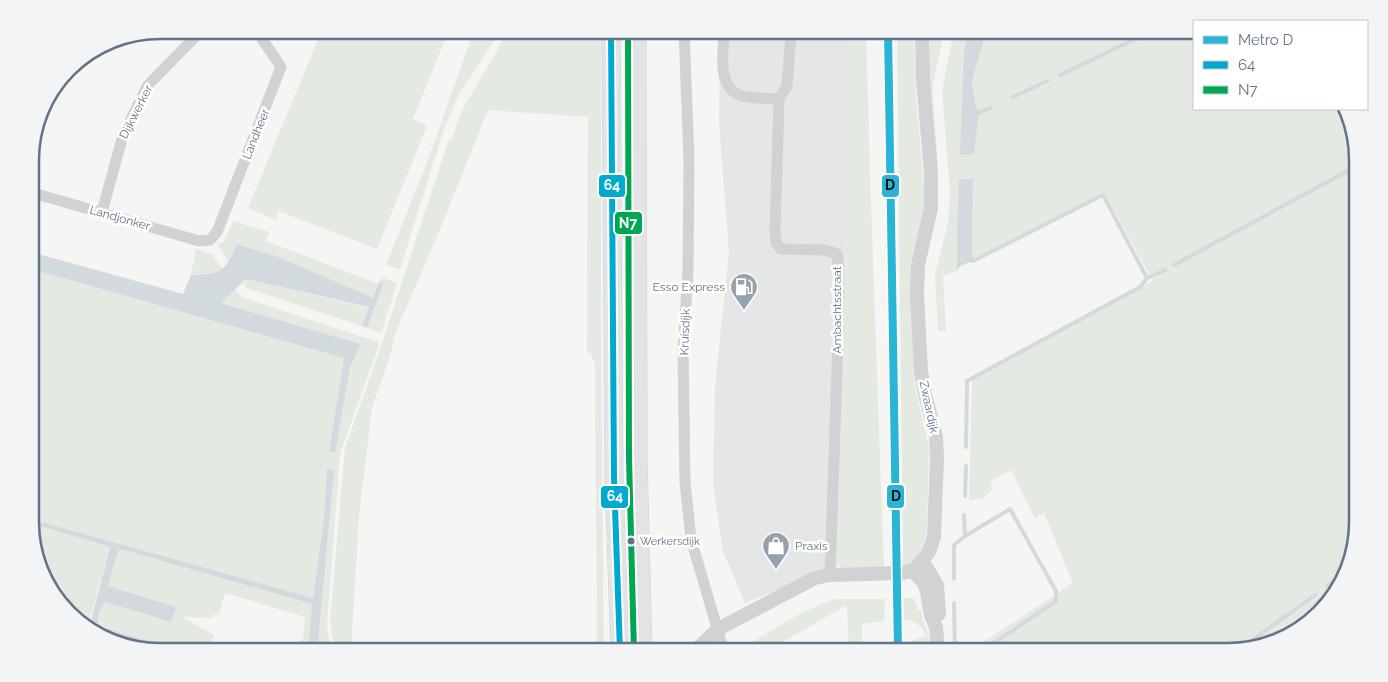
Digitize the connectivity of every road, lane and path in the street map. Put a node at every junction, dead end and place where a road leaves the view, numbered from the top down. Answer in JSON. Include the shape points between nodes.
{"nodes":[{"id":1,"x":193,"y":39,"type":"edge"},
{"id":2,"x":262,"y":39,"type":"edge"},
{"id":3,"x":611,"y":39,"type":"edge"},
{"id":4,"x":636,"y":39,"type":"edge"},
{"id":5,"x":684,"y":39,"type":"edge"},
{"id":6,"x":724,"y":39,"type":"edge"},
{"id":7,"x":791,"y":39,"type":"edge"},
{"id":8,"x":922,"y":39,"type":"edge"},
{"id":9,"x":779,"y":99,"type":"junction"},
{"id":10,"x":39,"y":194,"type":"edge"},
{"id":11,"x":102,"y":212,"type":"junction"},
{"id":12,"x":210,"y":240,"type":"joint"},
{"id":13,"x":922,"y":560,"type":"junction"},
{"id":14,"x":912,"y":570,"type":"junction"},
{"id":15,"x":830,"y":575,"type":"junction"},
{"id":16,"x":936,"y":627,"type":"junction"},
{"id":17,"x":718,"y":629,"type":"junction"},
{"id":18,"x":620,"y":643,"type":"edge"},
{"id":19,"x":643,"y":643,"type":"edge"},
{"id":20,"x":703,"y":643,"type":"edge"},
{"id":21,"x":712,"y":643,"type":"edge"},
{"id":22,"x":722,"y":643,"type":"edge"},
{"id":23,"x":937,"y":643,"type":"edge"}],
"edges":[{"from":1,"to":11,"type":"street","name":"Dijkwerker","via":[[148,85],[122,135]]},
{"from":2,"to":12,"type":"street","name":"Landheer","via":[[281,67],[217,232]]},
{"from":3,"to":18,"type":"main road","via":[[614,478]]},
{"from":4,"to":19,"type":"main road","via":[[638,448]]},
{"from":5,"to":17,"type":"street","name":"Kruisdijk","via":[[689,159],[688,273],[683,351],[685,482],[691,539]]},
{"from":6,"to":9,"type":"street","via":[[724,77],[729,87],[741,96]]},
{"from":7,"to":9,"type":"street","name":"Ambachtsstraat","via":[[787,86]]},
{"from":8,"to":13,"type":"street","name":"Zwaardijk","via":[[931,208],[918,265],[917,295],[921,371],[936,436],[937,459],[934,537],[929,552]]},
{"from":9,"to":15,"type":"street","name":"Ambachtsstraat","via":[[776,244],[782,249],[825,250],[837,254],[838,340]]},
{"from":10,"to":11,"type":"street","name":"Landjonker"},
{"from":11,"to":12,"type":"street","name":"Landjonker","via":[[199,241]]},
{"from":13,"to":14,"type":"street","name":"Zwaardijk"},
{"from":13,"to":16,"type":"street","via":[[937,585],[939,614]]},
{"from":14,"to":15,"type":"street"},
{"from":14,"to":16,"type":"street","via":[[928,592]]},
{"from":15,"to":17,"type":"street","via":[[815,578]]},
{"from":16,"to":23,"type":"street"},
{"from":17,"to":20,"type":"street"},
{"from":17,"to":21,"type":"street"},
{"from":17,"to":22,"type":"street","name":"Kruisdijk"}]}
